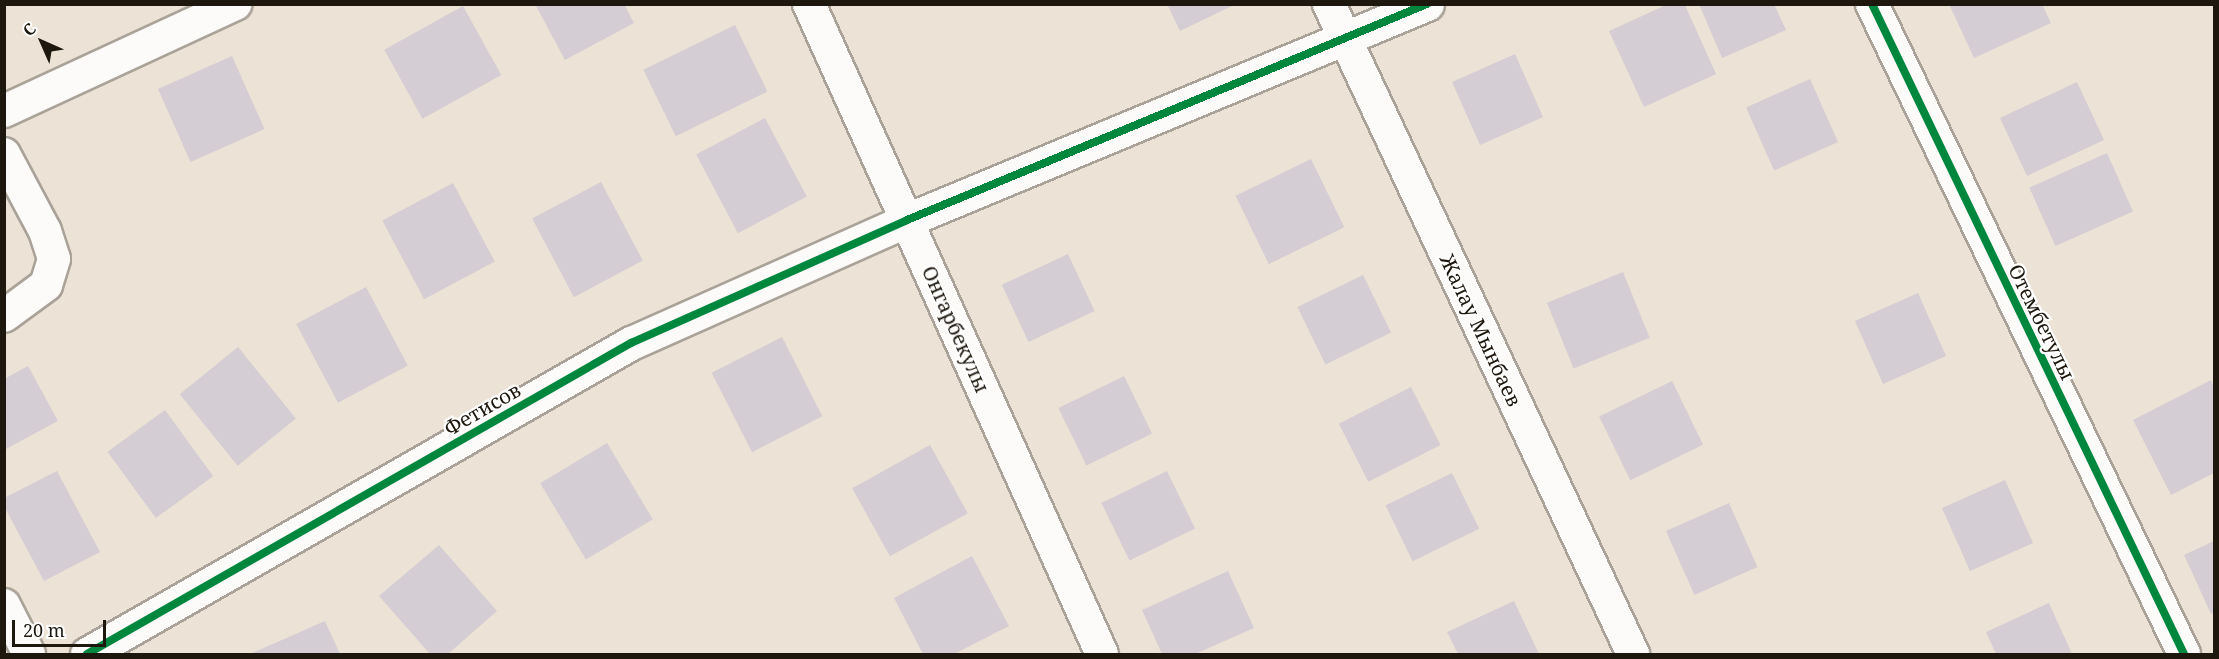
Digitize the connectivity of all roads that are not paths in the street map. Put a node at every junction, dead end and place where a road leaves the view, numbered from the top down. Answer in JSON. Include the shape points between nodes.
{"nodes":[{"id":1,"x":236,"y":4,"type":"edge"},
{"id":2,"x":809,"y":4,"type":"edge"},
{"id":3,"x":1329,"y":4,"type":"edge"},
{"id":4,"x":1427,"y":4,"type":"edge"},
{"id":5,"x":1872,"y":4,"type":"edge"},
{"id":6,"x":1345,"y":40,"type":"junction"},
{"id":7,"x":4,"y":111,"type":"edge"},
{"id":8,"x":4,"y":154,"type":"edge"},
{"id":9,"x":907,"y":220,"type":"junction"},
{"id":10,"x":4,"y":316,"type":"edge"},
{"id":11,"x":4,"y":605,"type":"edge"},
{"id":12,"x":29,"y":654,"type":"edge"},
{"id":13,"x":87,"y":654,"type":"edge"},
{"id":14,"x":1102,"y":654,"type":"edge"},
{"id":15,"x":1633,"y":654,"type":"edge"},
{"id":16,"x":2184,"y":654,"type":"edge"}],
"edges":[{"from":1,"to":7,"type":"street"},
{"from":2,"to":9,"type":"street","name":"Онгарбекулы"},
{"from":3,"to":6,"type":"street","name":"Жалау Мынбаев"},
{"from":4,"to":6,"type":"street","name":"Фетисов"},
{"from":5,"to":16,"type":"street","name":"Отембетулы"},
{"from":6,"to":9,"type":"street","name":"Фетисов"},
{"from":6,"to":15,"type":"street","name":"Жалау Мынбаев"},
{"from":8,"to":10,"type":"street","via":[[45,231],[54,259],[46,285]]},
{"from":9,"to":13,"type":"street","name":"Фетисов","via":[[631,343]]},
{"from":9,"to":14,"type":"street","name":"Онгарбекулы"},
{"from":11,"to":12,"type":"street"}]}
